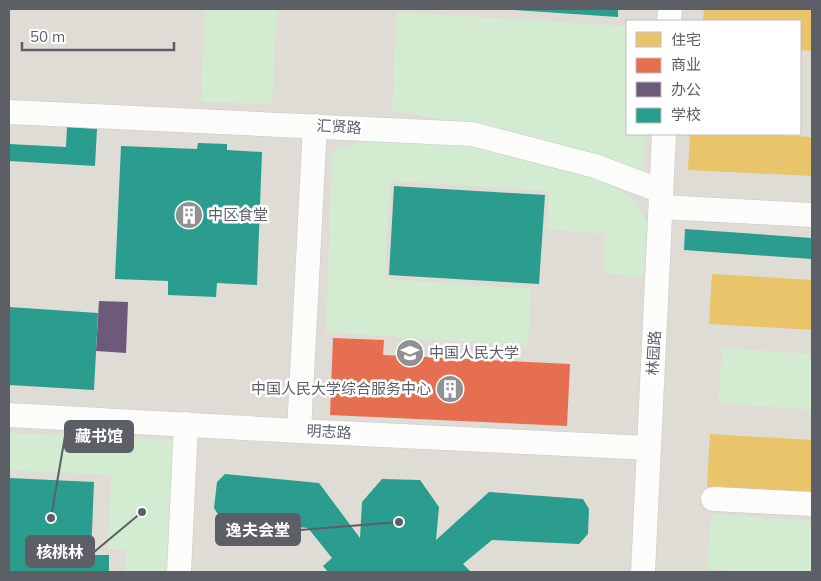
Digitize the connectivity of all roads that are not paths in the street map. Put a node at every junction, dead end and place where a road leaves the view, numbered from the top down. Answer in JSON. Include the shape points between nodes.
{"nodes":[{"id":1,"x":9,"y":112,"type":"edge"},
{"id":2,"x":315,"y":126,"type":"junction"},
{"id":3,"x":664,"y":135,"type":"edge"},
{"id":4,"x":661,"y":199,"type":"junction"},
{"id":5,"x":812,"y":215,"type":"edge"},
{"id":6,"x":9,"y":415,"type":"edge"},
{"id":7,"x":186,"y":424,"type":"junction"},
{"id":8,"x":299,"y":431,"type":"junction"},
{"id":9,"x":649,"y":448,"type":"junction"},
{"id":10,"x":713,"y":499,"type":"dead end"},
{"id":11,"x":812,"y":504,"type":"edge"},
{"id":12,"x":179,"y":572,"type":"edge"},
{"id":13,"x":643,"y":572,"type":"edge"}],
"edges":[{"from":1,"to":2,"type":"street","name":"汇贤路"},
{"from":2,"to":4,"type":"street","name":"汇贤路","via":[[472,134],[595,166]]},
{"from":2,"to":8,"type":"street"},
{"from":3,"to":4,"type":"street","name":"林园路"},
{"from":4,"to":5,"type":"street","name":"汇贤路"},
{"from":4,"to":9,"type":"street","name":"林园路"},
{"from":6,"to":7,"type":"street","name":"明志路"},
{"from":7,"to":8,"type":"street","name":"明志路"},
{"from":7,"to":12,"type":"street"},
{"from":8,"to":9,"type":"street","name":"明志路"},
{"from":9,"to":13,"type":"street","name":"林园路"},
{"from":10,"to":11,"type":"street"}]}
